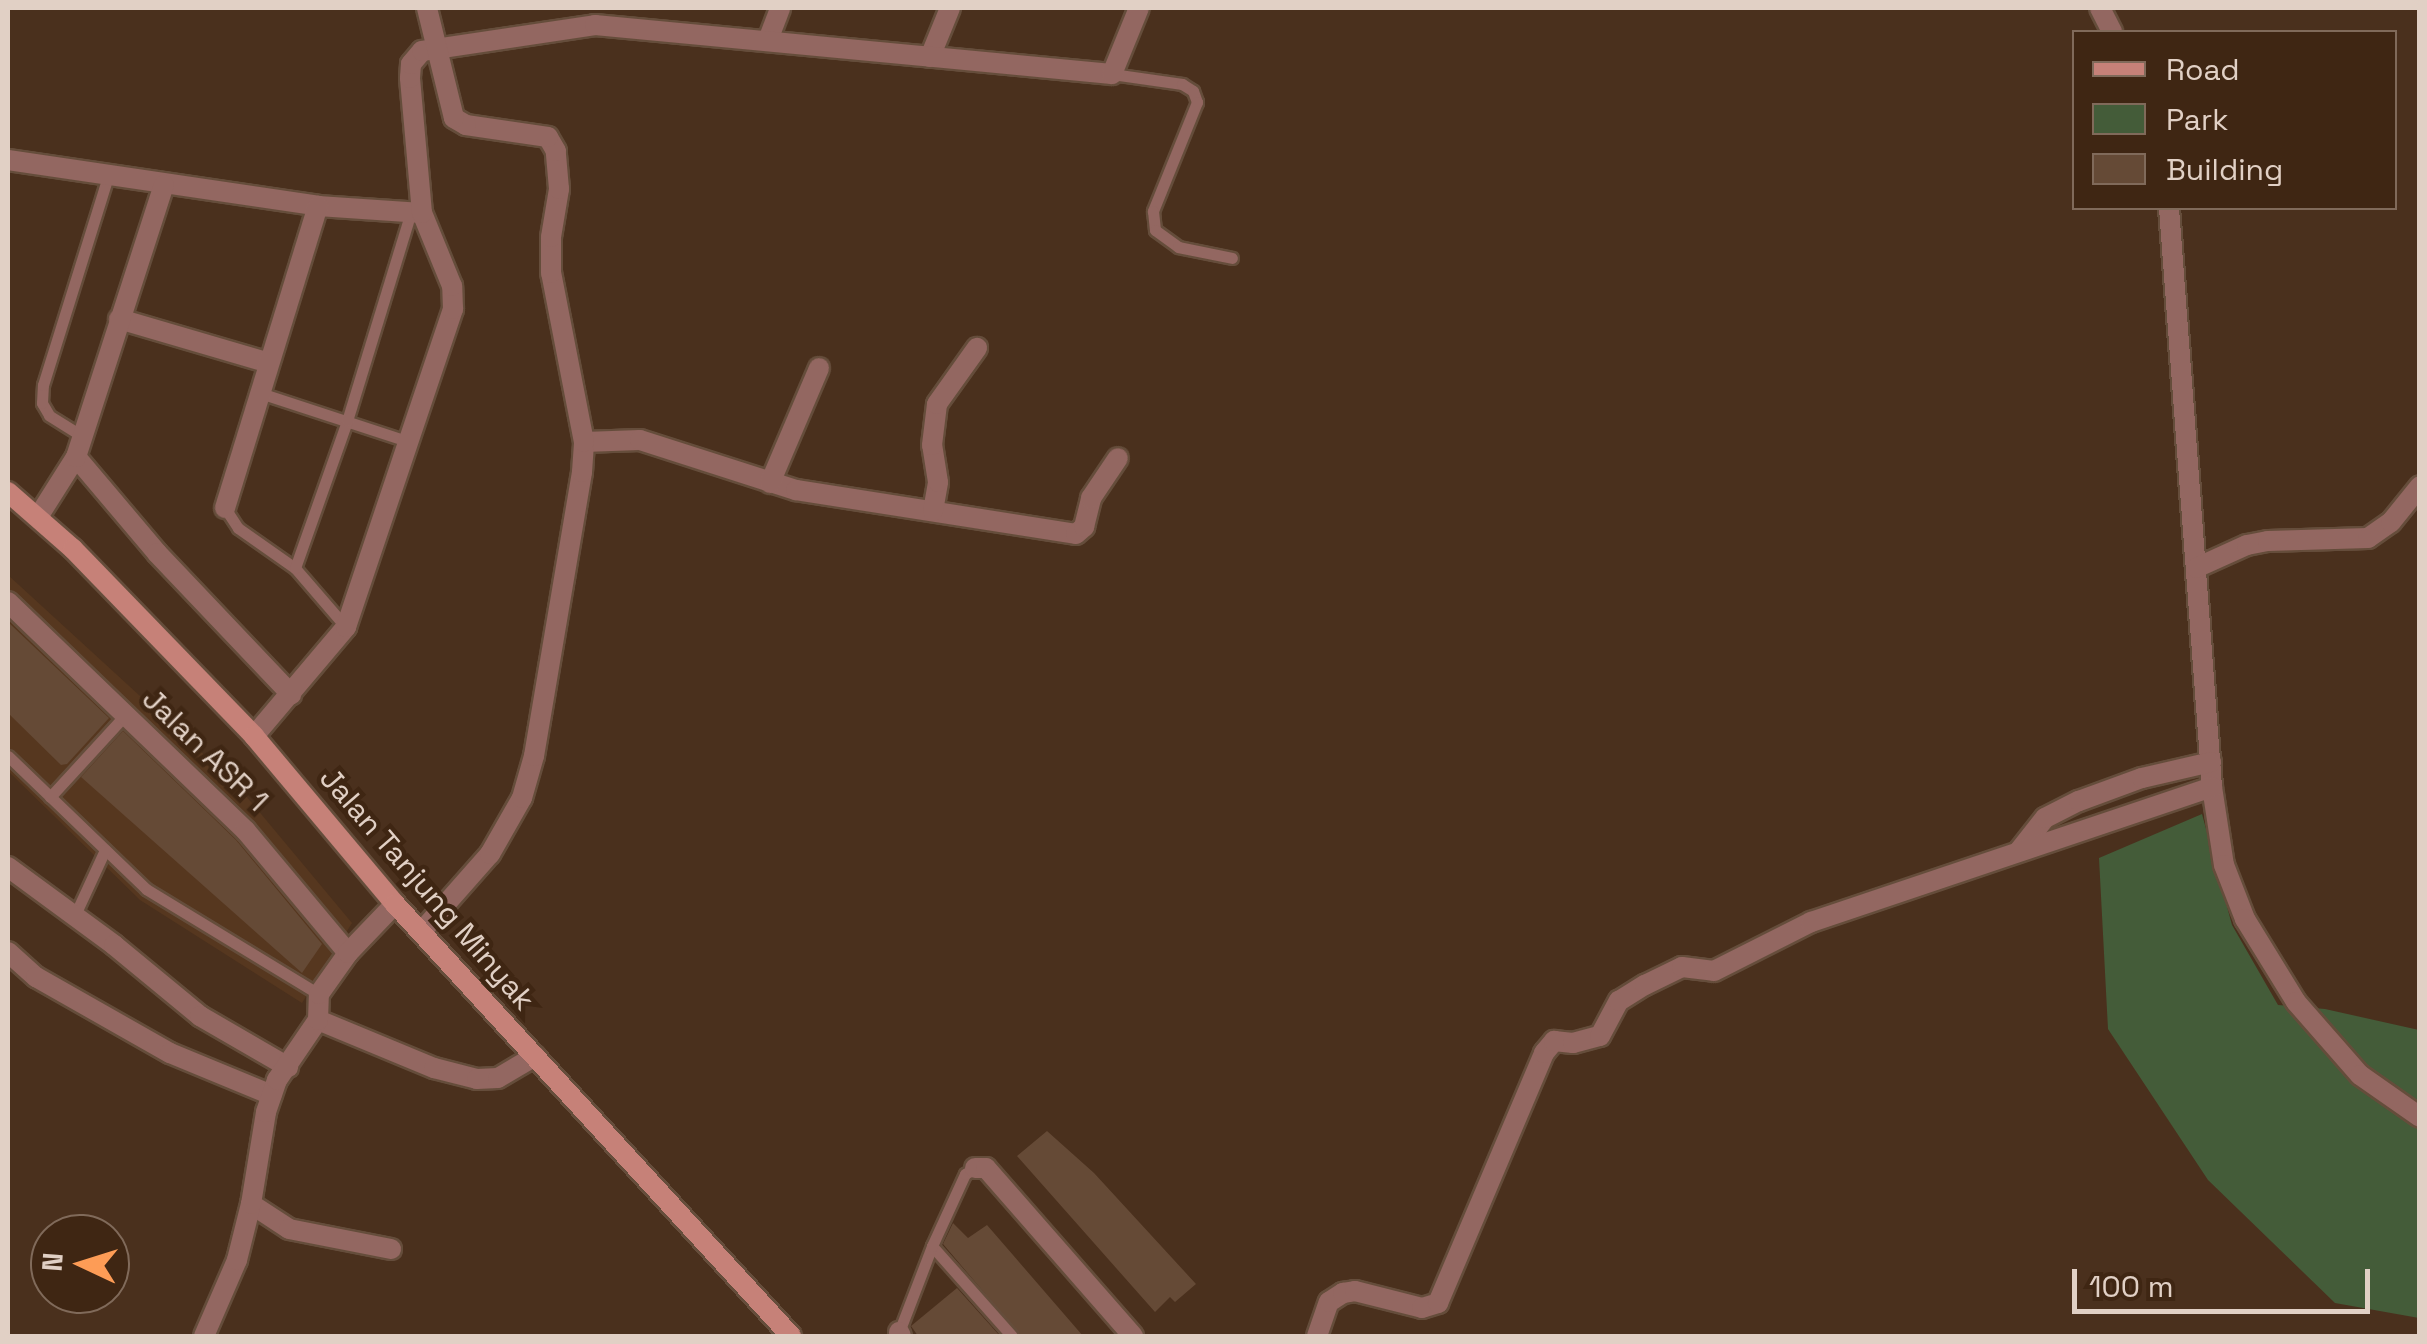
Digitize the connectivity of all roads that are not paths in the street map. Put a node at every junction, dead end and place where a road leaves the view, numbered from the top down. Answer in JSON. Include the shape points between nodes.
{"nodes":[{"id":1,"x":427,"y":8,"type":"edge"},
{"id":2,"x":780,"y":8,"type":"edge"},
{"id":3,"x":950,"y":8,"type":"edge"},
{"id":4,"x":1139,"y":8,"type":"edge"},
{"id":5,"x":598,"y":16,"type":"edge"},
{"id":6,"x":768,"y":40,"type":"junction"},
{"id":7,"x":436,"y":46,"type":"junction"},
{"id":8,"x":930,"y":58,"type":"junction"},
{"id":9,"x":1112,"y":74,"type":"junction"},
{"id":10,"x":8,"y":160,"type":"edge"},
{"id":11,"x":108,"y":176,"type":"junction"},
{"id":12,"x":164,"y":185,"type":"junction"},
{"id":13,"x":318,"y":206,"type":"junction"},
{"id":14,"x":2169,"y":210,"type":"edge"},
{"id":15,"x":417,"y":213,"type":"junction"},
{"id":16,"x":1232,"y":258,"type":"dead end"},
{"id":17,"x":119,"y":319,"type":"junction"},
{"id":18,"x":977,"y":348,"type":"dead end"},
{"id":19,"x":269,"y":363,"type":"junction"},
{"id":20,"x":819,"y":368,"type":"dead end"},
{"id":21,"x":260,"y":393,"type":"junction"},
{"id":22,"x":346,"y":422,"type":"junction"},
{"id":23,"x":407,"y":441,"type":"junction"},
{"id":24,"x":584,"y":442,"type":"junction"},
{"id":25,"x":79,"y":446,"type":"junction"},
{"id":26,"x":1118,"y":458,"type":"dead end"},
{"id":27,"x":770,"y":482,"type":"junction"},
{"id":28,"x":2420,"y":486,"type":"edge"},
{"id":29,"x":8,"y":492,"type":"edge"},
{"id":30,"x":225,"y":508,"type":"joint"},
{"id":31,"x":933,"y":511,"type":"junction"},
{"id":32,"x":38,"y":518,"type":"junction"},
{"id":33,"x":295,"y":568,"type":"junction"},
{"id":34,"x":2196,"y":568,"type":"junction"},
{"id":35,"x":8,"y":602,"type":"edge"},
{"id":36,"x":346,"y":628,"type":"junction"},
{"id":37,"x":291,"y":694,"type":"junction"},
{"id":38,"x":126,"y":714,"type":"junction"},
{"id":39,"x":254,"y":736,"type":"junction"},
{"id":40,"x":8,"y":756,"type":"edge"},
{"id":41,"x":2210,"y":762,"type":"junction"},
{"id":42,"x":2212,"y":788,"type":"junction"},
{"id":43,"x":50,"y":797,"type":"junction"},
{"id":44,"x":106,"y":850,"type":"junction"},
{"id":45,"x":2019,"y":851,"type":"junction"},
{"id":46,"x":8,"y":867,"type":"edge"},
{"id":47,"x":395,"y":904,"type":"junction"},
{"id":48,"x":74,"y":917,"type":"junction"},
{"id":49,"x":422,"y":932,"type":"junction"},
{"id":50,"x":8,"y":952,"type":"edge"},
{"id":51,"x":348,"y":953,"type":"junction"},
{"id":52,"x":319,"y":994,"type":"junction"},
{"id":53,"x":318,"y":1020,"type":"junction"},
{"id":54,"x":535,"y":1056,"type":"junction"},
{"id":55,"x":288,"y":1067,"type":"junction"},
{"id":56,"x":272,"y":1095,"type":"junction"},
{"id":57,"x":2420,"y":1117,"type":"edge"},
{"id":58,"x":975,"y":1168,"type":"joint"},
{"id":59,"x":251,"y":1204,"type":"junction"},
{"id":60,"x":932,"y":1246,"type":"junction"},
{"id":61,"x":391,"y":1249,"type":"dead end"},
{"id":62,"x":899,"y":1334,"type":"edge"},
{"id":63,"x":204,"y":1336,"type":"edge"},
{"id":64,"x":792,"y":1336,"type":"edge"},
{"id":65,"x":1012,"y":1336,"type":"edge"},
{"id":66,"x":1133,"y":1336,"type":"edge"},
{"id":67,"x":1317,"y":1336,"type":"edge"}],
"edges":[{"from":1,"to":7,"type":"street"},
{"from":2,"to":6,"type":"street"},
{"from":3,"to":8,"type":"street"},
{"from":4,"to":9,"type":"street"},
{"from":5,"to":6,"type":"street"},
{"from":5,"to":7,"type":"street"},
{"from":6,"to":8,"type":"street"},
{"from":7,"to":15,"type":"street","via":[[411,64]]},
{"from":7,"to":24,"type":"street","via":[[454,118],[548,137],[556,151],[552,273]]},
{"from":8,"to":9,"type":"street"},
{"from":9,"to":16,"type":"lane","via":[[1193,91],[1197,102],[1154,211],[1155,230],[1178,247]]},
{"from":10,"to":11,"type":"street"},
{"from":11,"to":12,"type":"street"},
{"from":11,"to":25,"type":"lane","via":[[43,385],[42,404]]},
{"from":12,"to":13,"type":"street"},
{"from":12,"to":17,"type":"street"},
{"from":13,"to":15,"type":"street"},
{"from":13,"to":19,"type":"street"},
{"from":14,"to":34,"type":"street"},
{"from":15,"to":22,"type":"lane"},
{"from":15,"to":23,"type":"street","via":[[452,286],[453,309]]},
{"from":17,"to":19,"type":"street"},
{"from":17,"to":25,"type":"street"},
{"from":18,"to":31,"type":"street","via":[[937,404]]},
{"from":19,"to":21,"type":"street"},
{"from":20,"to":27,"type":"street"},
{"from":21,"to":22,"type":"lane"},
{"from":21,"to":30,"type":"street"},
{"from":22,"to":23,"type":"lane"},
{"from":22,"to":33,"type":"lane"},
{"from":23,"to":36,"type":"street"},
{"from":24,"to":27,"type":"street","via":[[640,440]]},
{"from":24,"to":49,"type":"street","via":[[522,798],[490,854]]},
{"from":25,"to":32,"type":"street"},
{"from":25,"to":37,"type":"street","via":[[157,553]]},
{"from":26,"to":31,"type":"street","via":[[1076,534]]},
{"from":27,"to":31,"type":"street"},
{"from":28,"to":34,"type":"street","via":[[2368,538],[2268,541]]},
{"from":29,"to":32,"type":"main road","name":"Jalan Tanjung Minyak"},
{"from":30,"to":33,"type":"lane","via":[[238,528]]},
{"from":32,"to":39,"type":"main road","name":"Jalan Tanjung Minyak"},
{"from":33,"to":36,"type":"lane"},
{"from":34,"to":41,"type":"street"},
{"from":35,"to":38,"type":"street","name":"Jalan ASR 1"},
{"from":36,"to":37,"type":"street"},
{"from":37,"to":39,"type":"street"},
{"from":38,"to":43,"type":"lane"},
{"from":38,"to":51,"type":"street","name":"Jalan ASR 1","via":[[246,831]]},
{"from":39,"to":47,"type":"main road","name":"Jalan Tanjung Minyak"},
{"from":40,"to":43,"type":"lane"},
{"from":41,"to":42,"type":"street"},
{"from":41,"to":45,"type":"street","via":[[2079,801],[2045,818]]},
{"from":42,"to":45,"type":"street"},
{"from":42,"to":57,"type":"street","via":[[2234,896],[2296,1002],[2360,1075]]},
{"from":43,"to":44,"type":"lane"},
{"from":44,"to":48,"type":"lane"},
{"from":44,"to":52,"type":"lane","via":[[146,888]]},
{"from":45,"to":67,"type":"street","via":[[1811,922],[1714,971],[1682,967],[1664,973],[1620,1000],[1600,1036],[1554,1041],[1518,1108],[1438,1302],[1422,1308],[1343,1293],[1329,1302]]},
{"from":46,"to":48,"type":"street"},
{"from":47,"to":49,"type":"main road","name":"Jalan Tanjung Minyak"},
{"from":47,"to":51,"type":"street"},
{"from":48,"to":55,"type":"street","via":[[200,1016]]},
{"from":49,"to":54,"type":"main road","name":"Jalan Tanjung Minyak"},
{"from":50,"to":56,"type":"street","via":[[36,976],[170,1054]]},
{"from":51,"to":52,"type":"street"},
{"from":52,"to":53,"type":"street"},
{"from":53,"to":54,"type":"street","via":[[434,1068],[477,1078],[498,1078]]},
{"from":53,"to":55,"type":"street"},
{"from":54,"to":64,"type":"main road","name":"Jalan Tanjung Minyak"},
{"from":55,"to":56,"type":"street"},
{"from":56,"to":59,"type":"street"},
{"from":58,"to":60,"type":"lane","via":[[965,1174]]},
{"from":58,"to":66,"type":"street","via":[[986,1168]]},
{"from":59,"to":61,"type":"street","via":[[289,1228]]},
{"from":59,"to":63,"type":"street","via":[[237,1260]]},
{"from":60,"to":62,"type":"lane"},
{"from":60,"to":65,"type":"lane"}]}
